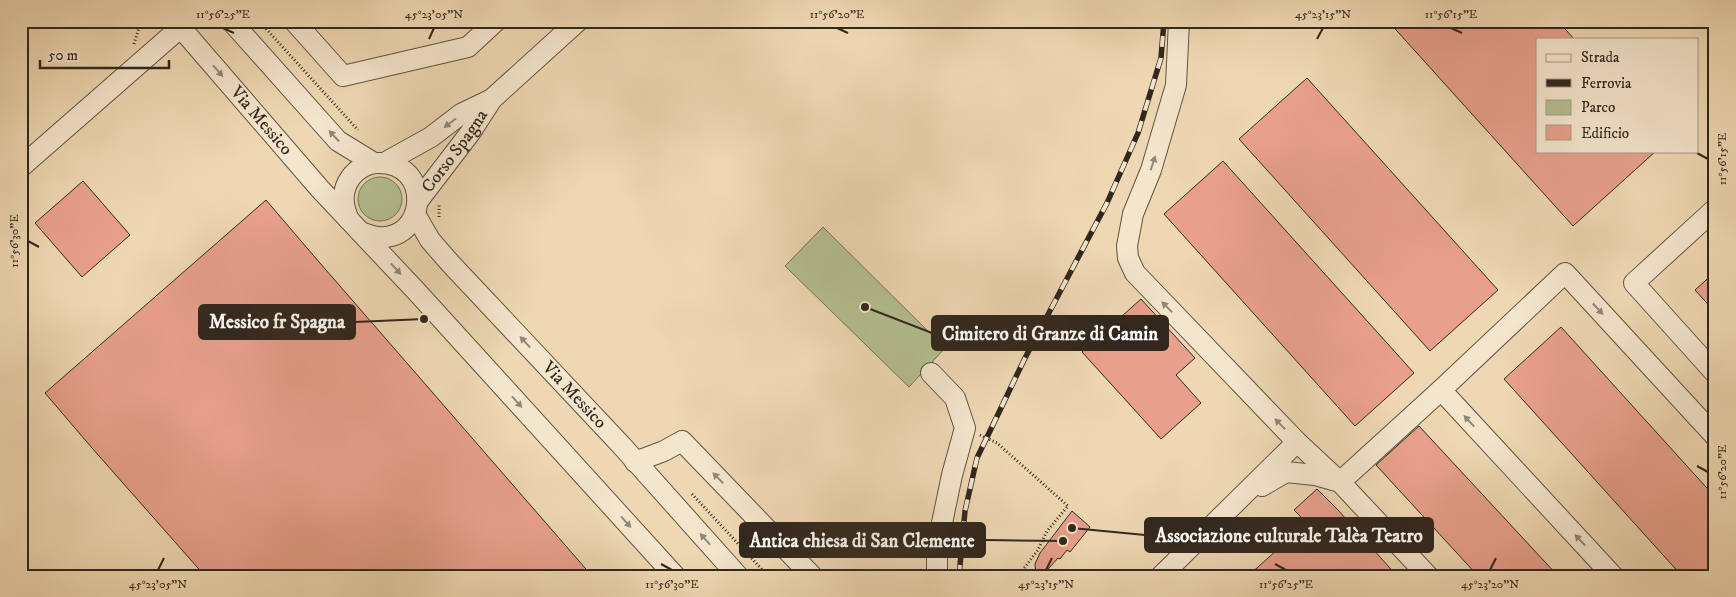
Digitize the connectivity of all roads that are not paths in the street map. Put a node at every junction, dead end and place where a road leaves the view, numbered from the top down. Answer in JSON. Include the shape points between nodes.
{"nodes":[{"id":1,"x":231,"y":21,"type":"edge"},
{"id":2,"x":294,"y":21,"type":"edge"},
{"id":3,"x":496,"y":21,"type":"edge"},
{"id":4,"x":578,"y":21,"type":"edge"},
{"id":5,"x":1179,"y":21,"type":"edge"},
{"id":6,"x":177,"y":24,"type":"edge"},
{"id":7,"x":492,"y":99,"type":"junction"},
{"id":8,"x":380,"y":163,"type":"junction"},
{"id":9,"x":21,"y":167,"type":"edge"},
{"id":10,"x":417,"y":208,"type":"junction"},
{"id":11,"x":1715,"y":209,"type":"edge"},
{"id":12,"x":356,"y":227,"type":"junction"},
{"id":13,"x":931,"y":373,"type":"dead end"},
{"id":14,"x":1715,"y":373,"type":"edge"},
{"id":15,"x":1441,"y":390,"type":"junction"},
{"id":16,"x":1715,"y":436,"type":"edge"},
{"id":17,"x":1297,"y":442,"type":"junction"},
{"id":18,"x":635,"y":462,"type":"junction"},
{"id":19,"x":1340,"y":482,"type":"junction"},
{"id":20,"x":1244,"y":495,"type":"junction"},
{"id":21,"x":675,"y":576,"type":"edge"},
{"id":22,"x":738,"y":576,"type":"edge"},
{"id":23,"x":812,"y":576,"type":"edge"},
{"id":24,"x":936,"y":576,"type":"edge"},
{"id":25,"x":1161,"y":576,"type":"edge"},
{"id":26,"x":1428,"y":576,"type":"edge"},
{"id":27,"x":1613,"y":576,"type":"edge"}],
"edges":[{"from":8,"to":1,"type":"street","name":"Via Messico","one_way":true,"via":[[338,141]]},
{"from":2,"to":3,"type":"street","via":[[343,76],[468,48]]},
{"from":4,"to":7,"type":"street","name":"Corso Spagna"},
{"from":17,"to":5,"type":"street","one_way":true,"via":[[1135,273],[1128,258],[1133,214],[1151,170],[1176,85]]},
{"from":6,"to":9,"type":"street"},
{"from":6,"to":12,"type":"street","name":"Via Messico","one_way":true},
{"from":7,"to":8,"type":"street","name":"Corso Spagna","one_way":true,"via":[[461,114],[431,137]]},
{"from":7,"to":10,"type":"street","name":"Corso Spagna"},
{"from":8,"to":10,"type":"street","name":"Via Messico","via":[[396,165],[409,176],[417,190]]},
{"from":8,"to":12,"type":"street","name":"Via Messico","via":[[362,167],[346,185],[344,209]]},
{"from":10,"to":12,"type":"street","via":[[406,227],[393,235],[378,237]]},
{"from":18,"to":10,"type":"street","name":"Via Messico","one_way":true,"via":[[430,240]]},
{"from":11,"to":14,"type":"street","via":[[1634,282]]},
{"from":12,"to":21,"type":"street","name":"Via Messico","one_way":true},
{"from":13,"to":24,"type":"street","via":[[955,398],[965,428],[937,547]]},
{"from":15,"to":16,"type":"street","one_way":true,"via":[[1565,273]]},
{"from":15,"to":19,"type":"street"},
{"from":27,"to":15,"type":"street","one_way":true},
{"from":17,"to":19,"type":"street"},
{"from":17,"to":20,"type":"street"},
{"from":22,"to":18,"type":"street","name":"Via Messico","one_way":true},
{"from":23,"to":18,"type":"street","one_way":true,"via":[[682,441]]},
{"from":19,"to":20,"type":"street","via":[[1286,472]]},
{"from":19,"to":26,"type":"street"},
{"from":20,"to":25,"type":"street"}]}
